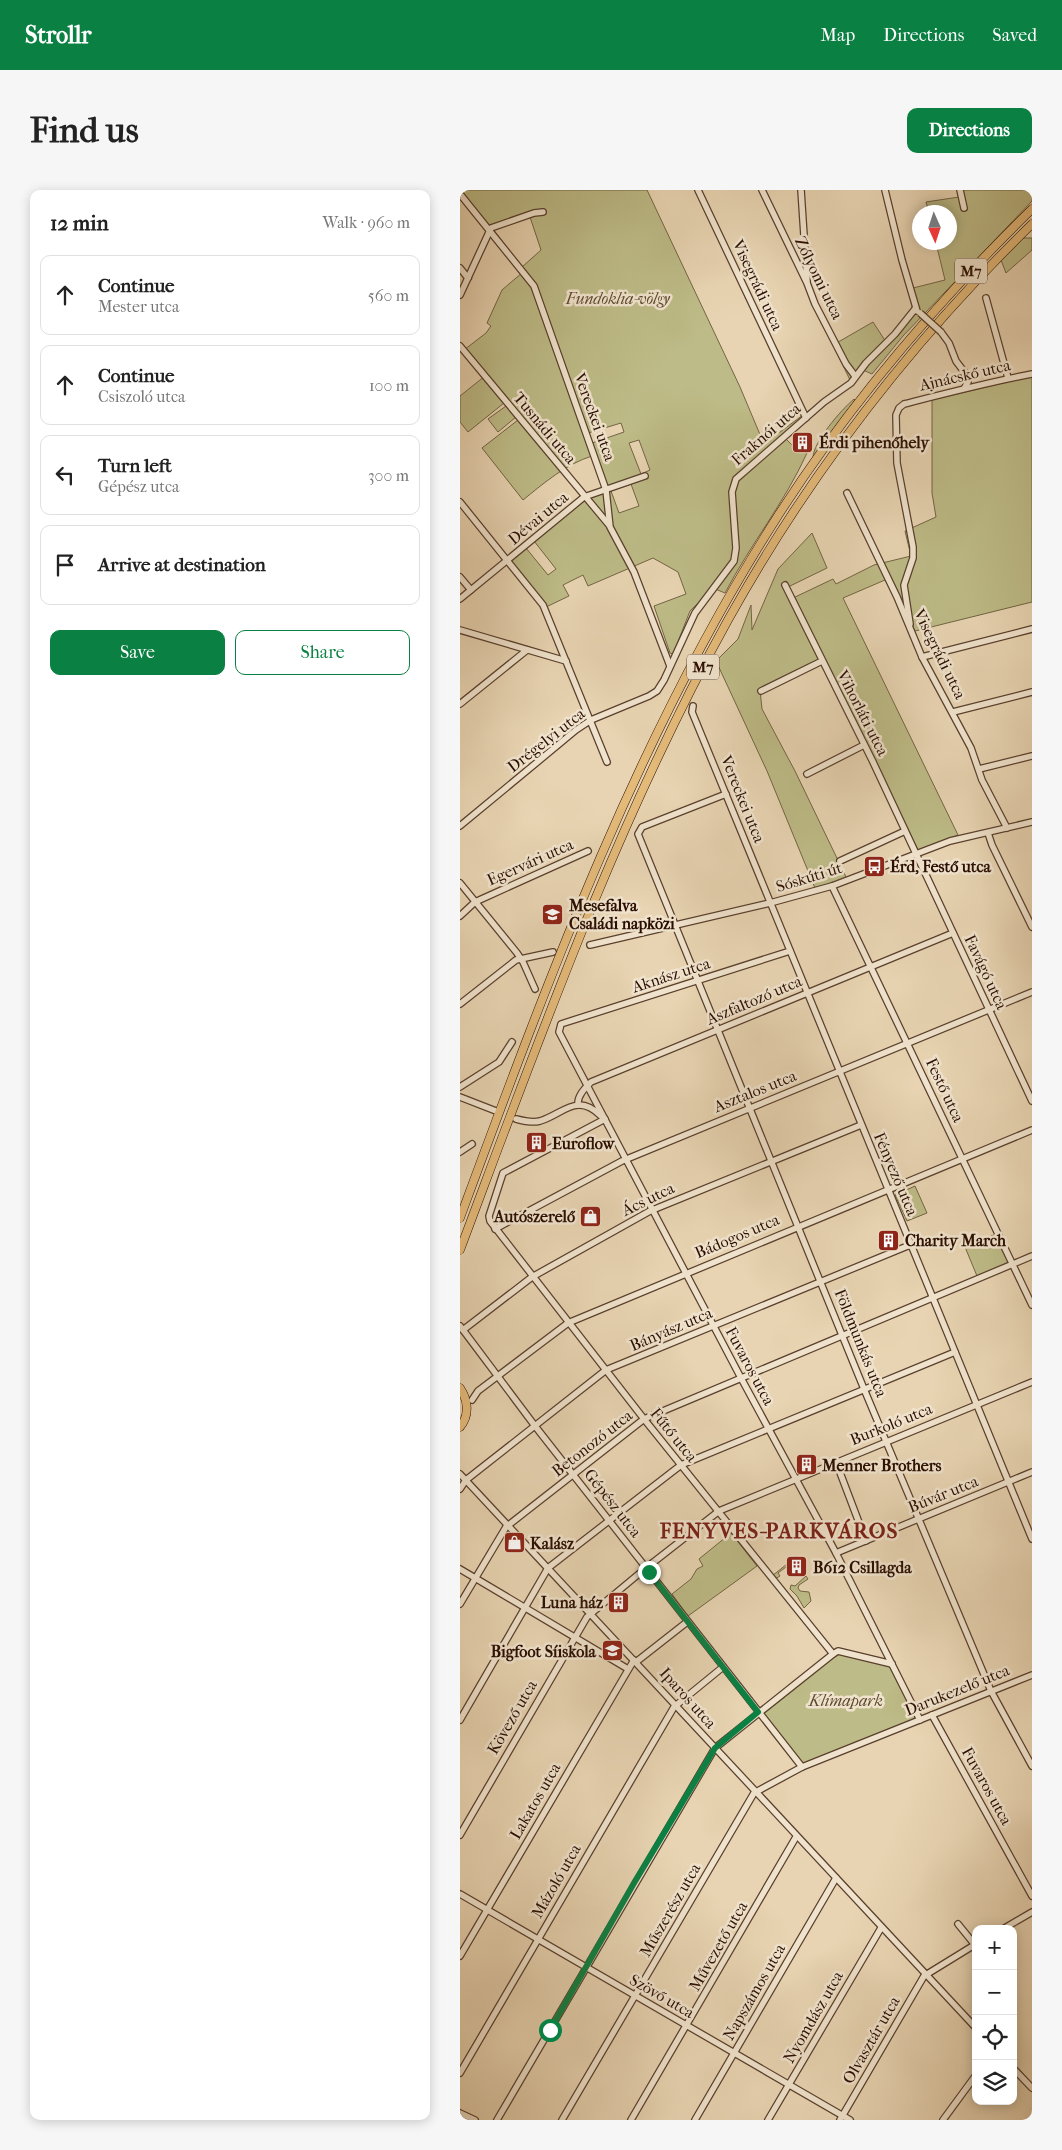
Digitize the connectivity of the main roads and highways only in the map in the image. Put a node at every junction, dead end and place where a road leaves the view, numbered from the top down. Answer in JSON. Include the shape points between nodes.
{"nodes":[{"id":1,"x":1032,"y":209,"type":"edge"},
{"id":2,"x":1032,"y":224,"type":"edge"},
{"id":3,"x":460,"y":1218,"type":"edge"},
{"id":4,"x":460,"y":1250,"type":"edge"},
{"id":5,"x":460,"y":1388,"type":"edge"},
{"id":6,"x":460,"y":1393,"type":"edge"},
{"id":7,"x":460,"y":1421,"type":"edge"},
{"id":8,"x":460,"y":1427,"type":"edge"}],
"edges":[{"from":1,"to":3,"type":"highway","number":"M7","via":[[950,294],[878,378],[789,500],[723,606],[666,715],[566,940]]},
{"from":2,"to":4,"type":"highway","number":"M7","via":[[926,337],[855,426],[769,551],[729,618],[680,711],[616,852],[566,970]]},
{"from":5,"to":8,"type":"highway","via":[[467,1407]]},
{"from":6,"to":7,"type":"highway","via":[[464,1406]]}]}
